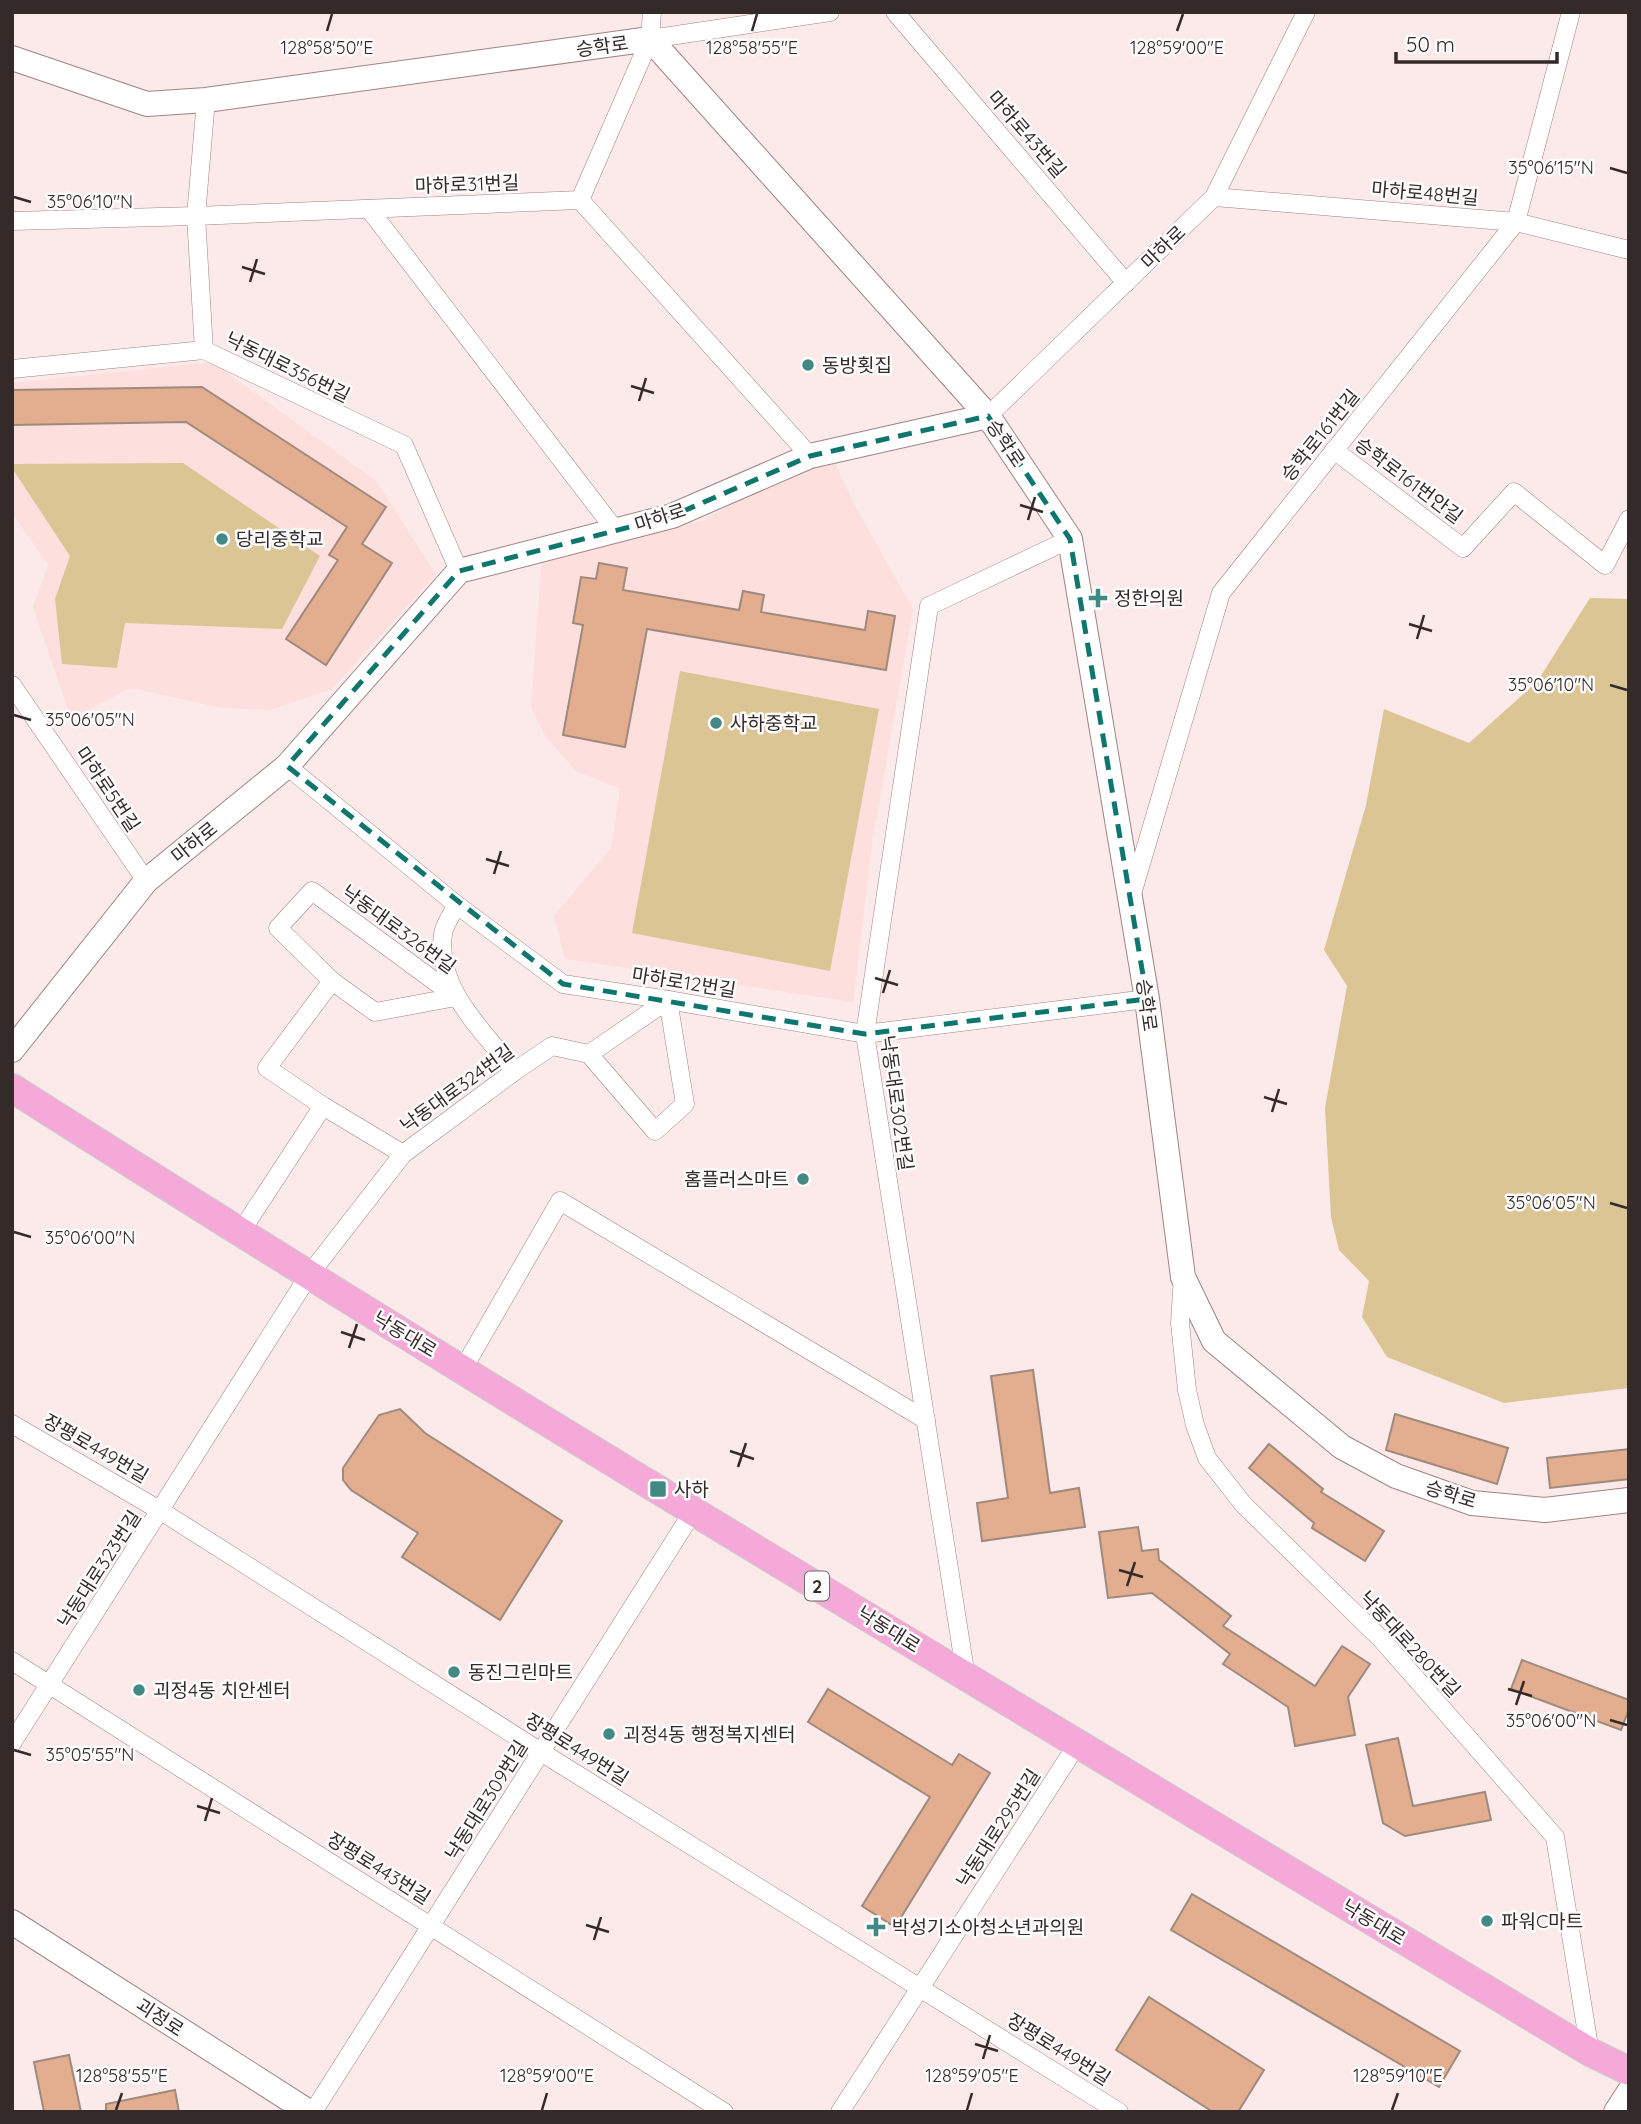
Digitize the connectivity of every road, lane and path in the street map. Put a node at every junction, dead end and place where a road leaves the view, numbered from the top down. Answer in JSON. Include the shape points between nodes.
{"nodes":[{"id":1,"x":652,"y":12,"type":"edge"},
{"id":2,"x":830,"y":12,"type":"edge"},
{"id":3,"x":895,"y":12,"type":"edge"},
{"id":4,"x":1306,"y":12,"type":"edge"},
{"id":5,"x":1572,"y":12,"type":"edge"},
{"id":6,"x":650,"y":39,"type":"junction"},
{"id":7,"x":12,"y":58,"type":"edge"},
{"id":8,"x":206,"y":100,"type":"junction"},
{"id":9,"x":1214,"y":197,"type":"junction"},
{"id":10,"x":580,"y":200,"type":"junction"},
{"id":11,"x":369,"y":209,"type":"junction"},
{"id":12,"x":196,"y":216,"type":"junction"},
{"id":13,"x":12,"y":221,"type":"edge"},
{"id":14,"x":1516,"y":222,"type":"junction"},
{"id":15,"x":1629,"y":250,"type":"edge"},
{"id":16,"x":1126,"y":283,"type":"junction"},
{"id":17,"x":204,"y":350,"type":"junction"},
{"id":18,"x":12,"y":369,"type":"edge"},
{"id":19,"x":988,"y":416,"type":"junction"},
{"id":20,"x":1334,"y":450,"type":"junction"},
{"id":21,"x":810,"y":456,"type":"junction"},
{"id":22,"x":1629,"y":519,"type":"edge"},
{"id":23,"x":616,"y":531,"type":"junction"},
{"id":24,"x":1070,"y":539,"type":"junction"},
{"id":25,"x":459,"y":570,"type":"junction"},
{"id":26,"x":12,"y":685,"type":"edge"},
{"id":27,"x":287,"y":766,"type":"junction"},
{"id":28,"x":146,"y":881,"type":"junction"},
{"id":29,"x":1130,"y":900,"type":"junction"},
{"id":30,"x":457,"y":905,"type":"junction"},
{"id":31,"x":332,"y":981,"type":"junction"},
{"id":32,"x":456,"y":997,"type":"junction"},
{"id":33,"x":1147,"y":999,"type":"junction"},
{"id":34,"x":668,"y":1000,"type":"junction"},
{"id":35,"x":864,"y":1034,"type":"junction"},
{"id":36,"x":12,"y":1050,"type":"edge"},
{"id":37,"x":589,"y":1054,"type":"junction"},
{"id":38,"x":515,"y":1071,"type":"junction"},
{"id":39,"x":12,"y":1088,"type":"edge"},
{"id":40,"x":323,"y":1106,"type":"junction"},
{"id":41,"x":403,"y":1154,"type":"junction"},
{"id":42,"x":240,"y":1233,"type":"junction"},
{"id":43,"x":309,"y":1275,"type":"junction"},
{"id":44,"x":1183,"y":1278,"type":"junction"},
{"id":45,"x":463,"y":1369,"type":"junction"},
{"id":46,"x":926,"y":1420,"type":"junction"},
{"id":47,"x":12,"y":1424,"type":"edge"},
{"id":48,"x":1629,"y":1500,"type":"edge"},
{"id":49,"x":694,"y":1510,"type":"junction"},
{"id":50,"x":161,"y":1511,"type":"junction"},
{"id":51,"x":12,"y":1661,"type":"edge"},
{"id":52,"x":966,"y":1677,"type":"junction"},
{"id":53,"x":50,"y":1685,"type":"junction"},
{"id":54,"x":12,"y":1743,"type":"edge"},
{"id":55,"x":1078,"y":1743,"type":"junction"},
{"id":56,"x":541,"y":1752,"type":"junction"},
{"id":57,"x":12,"y":1922,"type":"edge"},
{"id":58,"x":431,"y":1926,"type":"junction"},
{"id":59,"x":921,"y":1987,"type":"junction"},
{"id":60,"x":1590,"y":2053,"type":"junction"},
{"id":61,"x":1629,"y":2071,"type":"edge"},
{"id":62,"x":1629,"y":2092,"type":"edge"},
{"id":63,"x":311,"y":2112,"type":"edge"},
{"id":64,"x":723,"y":2112,"type":"edge"},
{"id":65,"x":840,"y":2112,"type":"edge"},
{"id":66,"x":1119,"y":2112,"type":"edge"},
{"id":67,"x":1616,"y":2112,"type":"edge"}],
"edges":[{"from":1,"to":6,"type":"street"},
{"from":2,"to":6,"type":"street"},
{"from":3,"to":16,"type":"street","name":"마하로43번길"},
{"from":4,"to":9,"type":"street","name":"마하로"},
{"from":5,"to":14,"type":"street","name":"승학로161번길"},
{"from":6,"to":8,"type":"street","name":"승학로"},
{"from":6,"to":10,"type":"street"},
{"from":6,"to":19,"type":"street","name":"승학로"},
{"from":7,"to":8,"type":"street","name":"승학로","via":[[146,104]]},
{"from":8,"to":12,"type":"street"},
{"from":9,"to":14,"type":"street","name":"마하로48번길"},
{"from":9,"to":16,"type":"street","name":"마하로"},
{"from":10,"to":11,"type":"street","name":"마하로31번길"},
{"from":10,"to":21,"type":"street"},
{"from":11,"to":12,"type":"street","name":"마하로31번길"},
{"from":11,"to":23,"type":"street"},
{"from":12,"to":13,"type":"street","name":"마하로31번길"},
{"from":12,"to":17,"type":"street"},
{"from":14,"to":15,"type":"street","name":"마하로48번길"},
{"from":14,"to":20,"type":"street","name":"승학로161번길"},
{"from":16,"to":19,"type":"street","name":"마하로"},
{"from":17,"to":18,"type":"street","name":"낙동대로356번길"},
{"from":17,"to":25,"type":"street","name":"낙동대로356번길","via":[[404,445]]},
{"from":19,"to":21,"type":"street","name":"마하로"},
{"from":19,"to":24,"type":"street","name":"승학로"},
{"from":20,"to":22,"type":"street","name":"승학로161번안길","via":[[1463,548],[1514,492],[1605,565]]},
{"from":20,"to":29,"type":"street","name":"승학로161번길","via":[[1221,593]]},
{"from":21,"to":23,"type":"street","name":"마하로","via":[[672,516]]},
{"from":23,"to":25,"type":"street","name":"마하로"},
{"from":24,"to":29,"type":"street","name":"승학로"},
{"from":24,"to":35,"type":"street","name":"낙동대로302번길","via":[[929,607]]},
{"from":25,"to":27,"type":"street","name":"마하로"},
{"from":26,"to":28,"type":"street","name":"마하로5번길"},
{"from":27,"to":28,"type":"street","name":"마하로"},
{"from":27,"to":30,"type":"street","name":"마하로12번길"},
{"from":28,"to":36,"type":"street","name":"마하로"},
{"from":29,"to":33,"type":"street","name":"승학로"},
{"from":30,"to":32,"type":"street","via":[[443,932],[442,958]]},
{"from":30,"to":34,"type":"street","name":"마하로12번길","via":[[563,984]]},
{"from":31,"to":32,"type":"street","via":[[375,1012]]},
{"from":31,"to":32,"type":"street","name":"낙동대로326번길","via":[[278,928],[312,891]]},
{"from":31,"to":40,"type":"street","via":[[267,1068]]},
{"from":32,"to":38,"type":"street"},
{"from":33,"to":35,"type":"street","name":"마하로12번길"},
{"from":33,"to":44,"type":"street","name":"승학로"},
{"from":34,"to":35,"type":"street","name":"마하로12번길"},
{"from":34,"to":37,"type":"street"},
{"from":34,"to":37,"type":"street","via":[[685,1104],[656,1131]]},
{"from":35,"to":46,"type":"street","name":"낙동대로302번길"},
{"from":37,"to":38,"type":"street","name":"낙동대로324번길","via":[[552,1046]]},
{"from":38,"to":41,"type":"street","name":"낙동대로324번길"},
{"from":39,"to":42,"type":"main road","name":"낙동대로","number":"2"},
{"from":40,"to":41,"type":"street"},
{"from":40,"to":42,"type":"street"},
{"from":41,"to":43,"type":"street","name":"낙동대로324번길"},
{"from":42,"to":43,"type":"main road","name":"낙동대로","number":"2"},
{"from":43,"to":45,"type":"main road","name":"낙동대로","number":"2"},
{"from":43,"to":50,"type":"street","name":"낙동대로323번길"},
{"from":44,"to":48,"type":"street","name":"승학로","via":[[1214,1340],[1342,1447],[1396,1476],[1472,1503],[1545,1510]]},
{"from":44,"to":60,"type":"street","name":"낙동대로280번길","via":[[1180,1323],[1187,1390],[1208,1458],[1243,1504],[1382,1640],[1555,1837]]},
{"from":45,"to":46,"type":"street","via":[[560,1201]]},
{"from":45,"to":49,"type":"main road","name":"낙동대로","number":"2"},
{"from":46,"to":52,"type":"street","name":"낙동대로302번길"},
{"from":47,"to":50,"type":"street","name":"장평로449번길"},
{"from":49,"to":52,"type":"main road","name":"낙동대로","number":"2"},
{"from":49,"to":56,"type":"street","name":"낙동대로309번길"},
{"from":50,"to":53,"type":"street","name":"낙동대로323번길"},
{"from":50,"to":56,"type":"street","name":"장평로449번길"},
{"from":51,"to":53,"type":"street","name":"장평로443번길"},
{"from":52,"to":55,"type":"main road","name":"낙동대로","number":"2"},
{"from":53,"to":54,"type":"street","name":"낙동대로323번길"},
{"from":53,"to":58,"type":"street","name":"장평로443번길"},
{"from":55,"to":59,"type":"street","name":"낙동대로295번길"},
{"from":55,"to":60,"type":"main road","name":"낙동대로","number":"2"},
{"from":56,"to":58,"type":"street","name":"낙동대로309번길"},
{"from":56,"to":59,"type":"street","name":"장평로449번길"},
{"from":57,"to":63,"type":"street","name":"괴정로"},
{"from":58,"to":63,"type":"street","name":"낙동대로309번길"},
{"from":58,"to":64,"type":"street","name":"장평로443번길"},
{"from":59,"to":65,"type":"street","name":"낙동대로295번길"},
{"from":59,"to":66,"type":"street","name":"장평로449번길"},
{"from":60,"to":61,"type":"main road","name":"낙동대로","number":"2"},
{"from":62,"to":67,"type":"street"}]}
